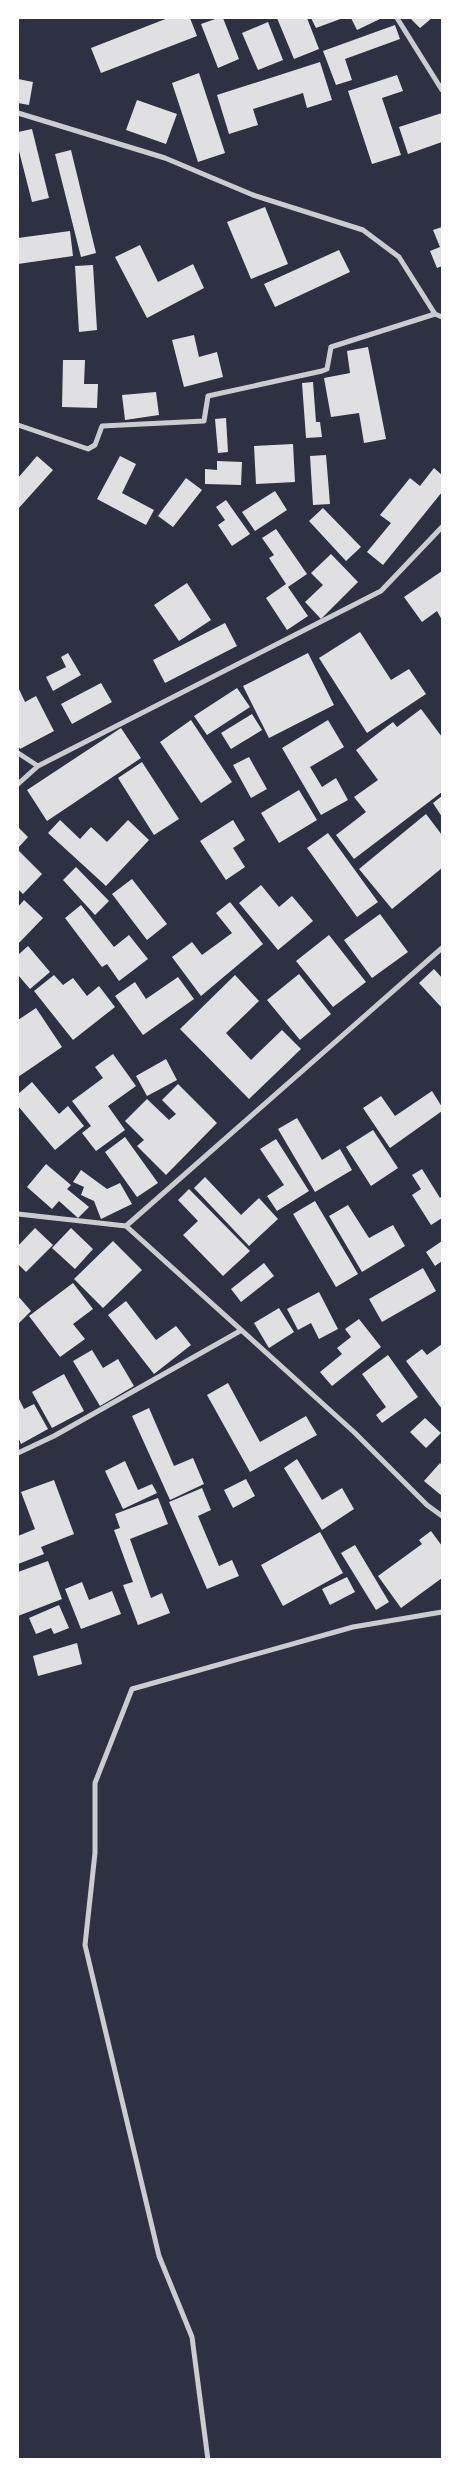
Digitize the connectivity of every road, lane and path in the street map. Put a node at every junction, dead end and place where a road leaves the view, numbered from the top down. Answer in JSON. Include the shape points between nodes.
{"nodes":[{"id":1,"x":397,"y":18,"type":"edge"},
{"id":2,"x":442,"y":90,"type":"edge"},
{"id":3,"x":18,"y":113,"type":"edge"},
{"id":4,"x":435,"y":314,"type":"junction"},
{"id":5,"x":442,"y":317,"type":"edge"},
{"id":6,"x":18,"y":425,"type":"edge"},
{"id":7,"x":442,"y":529,"type":"edge"},
{"id":8,"x":18,"y":753,"type":"edge"},
{"id":9,"x":38,"y":766,"type":"junction"},
{"id":10,"x":18,"y":784,"type":"edge"},
{"id":11,"x":442,"y":948,"type":"edge"},
{"id":12,"x":18,"y":1214,"type":"edge"},
{"id":13,"x":126,"y":1226,"type":"junction"},
{"id":14,"x":240,"y":1331,"type":"junction"},
{"id":15,"x":18,"y":1453,"type":"edge"},
{"id":16,"x":442,"y":1516,"type":"edge"},
{"id":17,"x":442,"y":1612,"type":"edge"},
{"id":18,"x":208,"y":2460,"type":"edge"}],
"edges":[{"from":1,"to":2,"type":"street"},
{"from":3,"to":4,"type":"street","via":[[165,158],[253,195],[363,230],[399,257]]},
{"from":4,"to":5,"type":"street"},
{"from":4,"to":6,"type":"street","via":[[331,348],[329,364],[322,371],[208,396],[204,421],[102,426],[95,445],[88,449]]},
{"from":7,"to":9,"type":"street","via":[[380,591]]},
{"from":8,"to":9,"type":"street"},
{"from":9,"to":10,"type":"street"},
{"from":11,"to":13,"type":"street"},
{"from":12,"to":13,"type":"street"},
{"from":13,"to":14,"type":"street"},
{"from":14,"to":15,"type":"street"},
{"from":14,"to":16,"type":"street","via":[[354,1432]]},
{"from":17,"to":18,"type":"street","via":[[353,1627],[132,1690],[95,1784],[95,1853],[85,1945],[159,2256],[192,2337]]}]}
